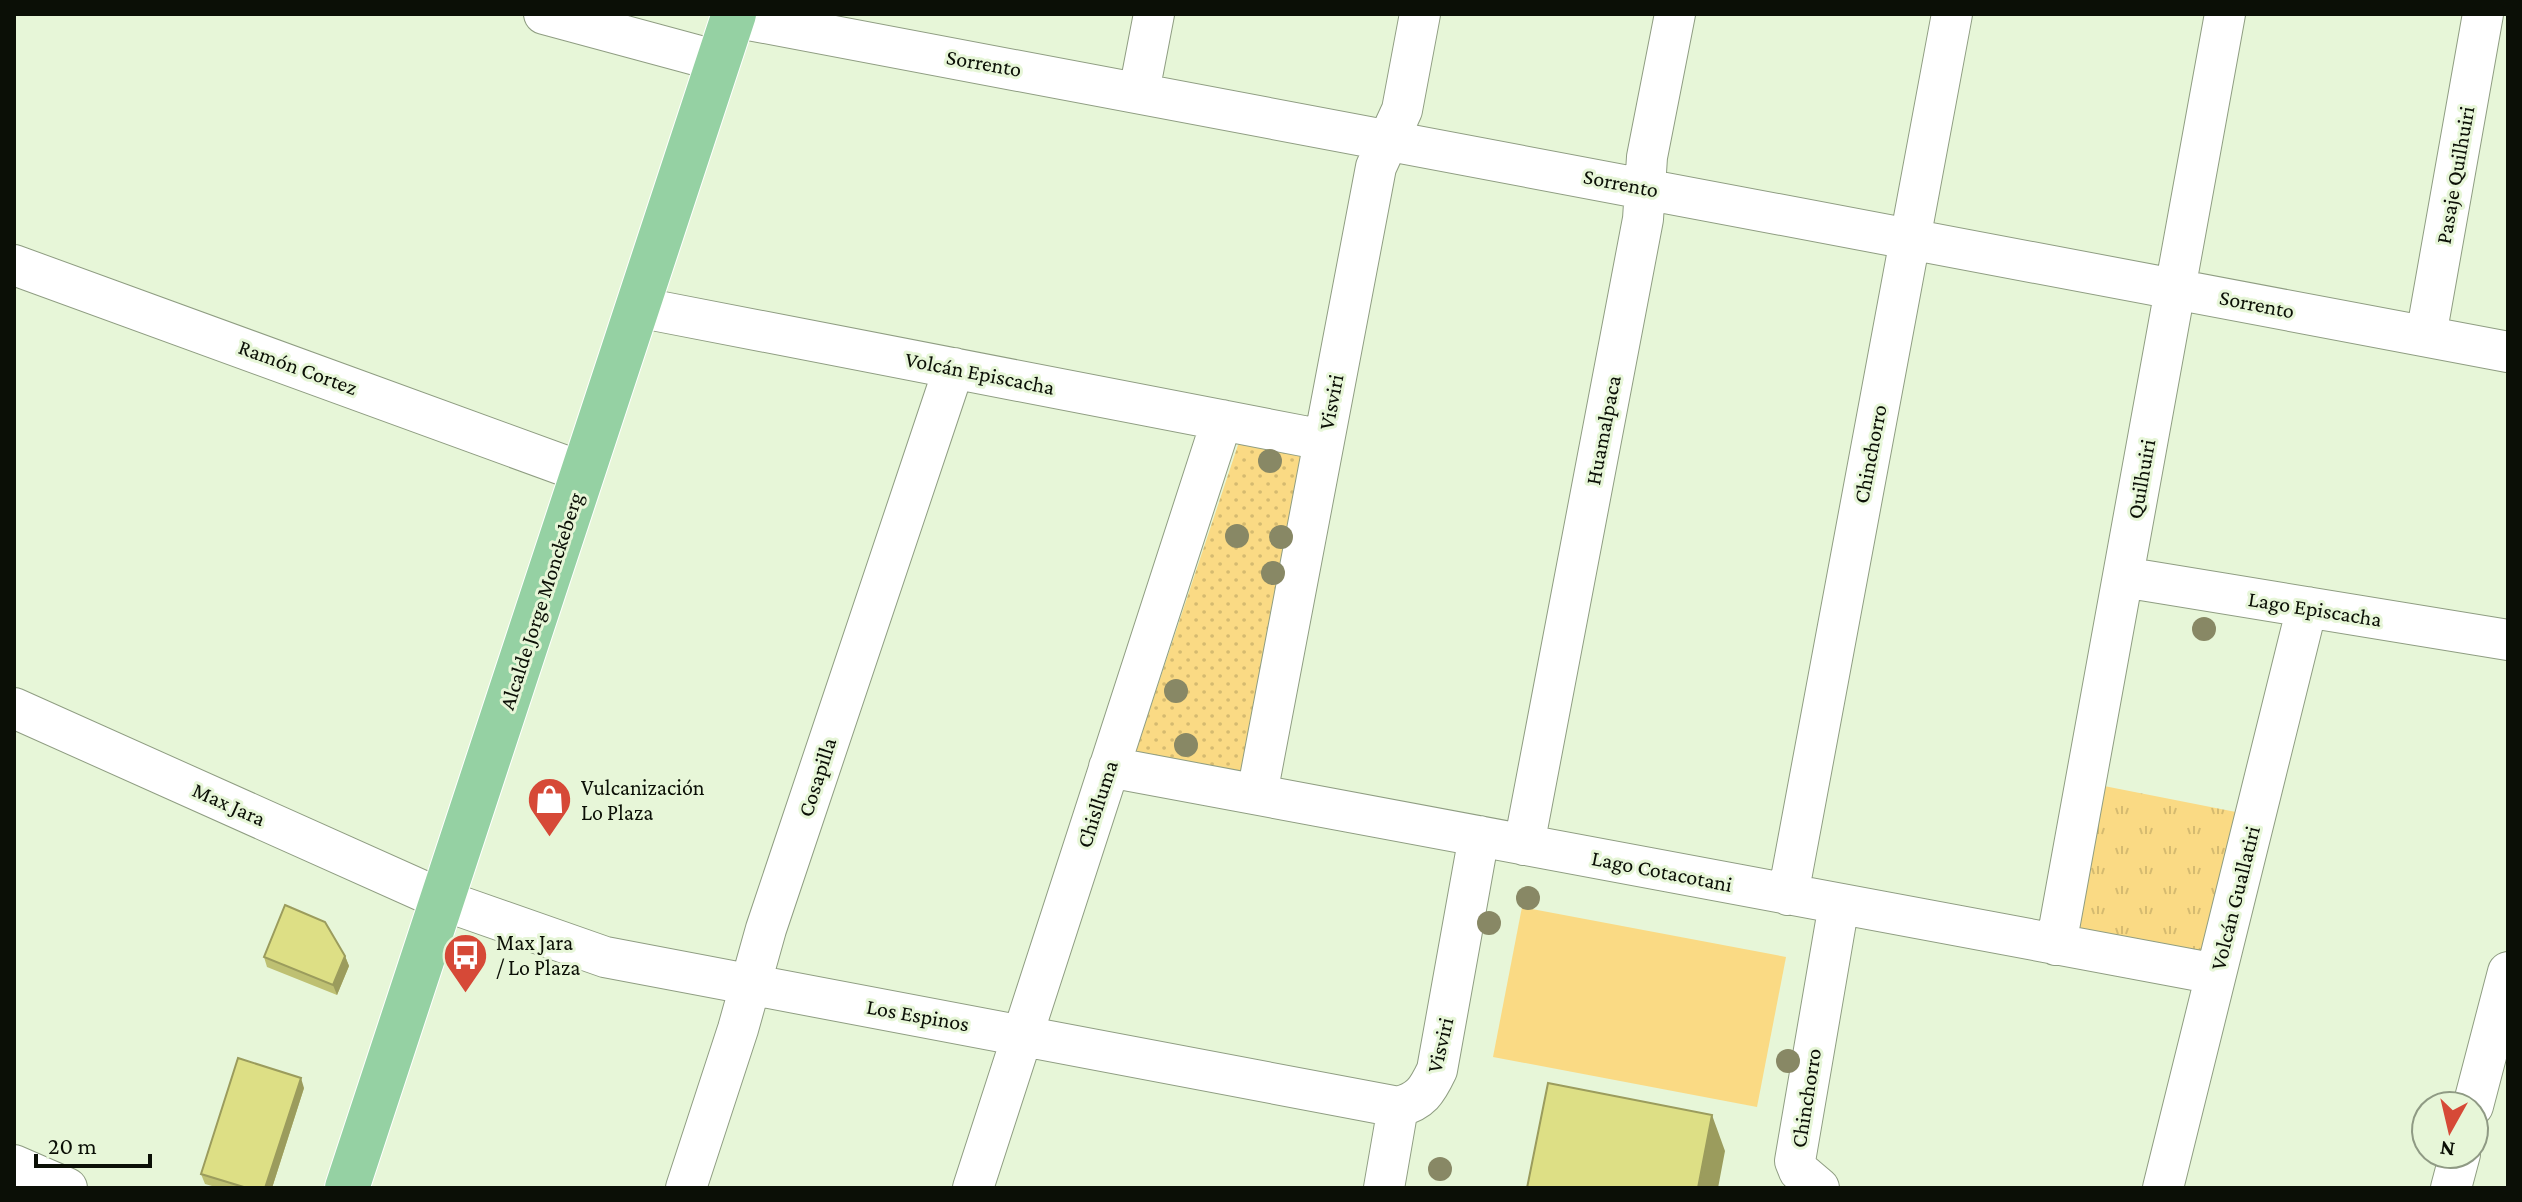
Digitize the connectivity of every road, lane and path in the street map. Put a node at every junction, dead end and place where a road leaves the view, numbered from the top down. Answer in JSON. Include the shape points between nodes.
{"nodes":[{"id":1,"x":544,"y":14,"type":"edge"},
{"id":2,"x":1154,"y":14,"type":"edge"},
{"id":3,"x":1420,"y":14,"type":"edge"},
{"id":4,"x":1675,"y":14,"type":"edge"},
{"id":5,"x":1952,"y":14,"type":"edge"},
{"id":6,"x":2225,"y":14,"type":"edge"},
{"id":7,"x":2483,"y":14,"type":"edge"},
{"id":8,"x":734,"y":16,"type":"edge"},
{"id":9,"x":718,"y":61,"type":"junction"},
{"id":10,"x":1139,"y":92,"type":"junction"},
{"id":11,"x":1388,"y":140,"type":"junction"},
{"id":12,"x":1645,"y":188,"type":"junction"},
{"id":13,"x":1910,"y":238,"type":"junction"},
{"id":14,"x":14,"y":265,"type":"edge"},
{"id":15,"x":2175,"y":289,"type":"junction"},
{"id":16,"x":637,"y":307,"type":"junction"},
{"id":17,"x":2426,"y":336,"type":"junction"},
{"id":18,"x":2508,"y":352,"type":"edge"},
{"id":19,"x":954,"y":368,"type":"junction"},
{"id":20,"x":1222,"y":420,"type":"junction"},
{"id":21,"x":1324,"y":440,"type":"junction"},
{"id":22,"x":582,"y":472,"type":"junction"},
{"id":23,"x":2123,"y":577,"type":"junction"},
{"id":24,"x":2307,"y":607,"type":"junction"},
{"id":25,"x":2508,"y":640,"type":"edge"},
{"id":26,"x":14,"y":708,"type":"edge"},
{"id":27,"x":1109,"y":767,"type":"junction"},
{"id":28,"x":1257,"y":794,"type":"junction"},
{"id":29,"x":1479,"y":836,"type":"junction"},
{"id":30,"x":1524,"y":845,"type":"junction"},
{"id":31,"x":1788,"y":895,"type":"junction"},
{"id":32,"x":445,"y":901,"type":"junction"},
{"id":33,"x":1839,"y":904,"type":"junction"},
{"id":34,"x":2056,"y":945,"type":"junction"},
{"id":35,"x":2508,"y":972,"type":"edge"},
{"id":36,"x":2216,"y":974,"type":"junction"},
{"id":37,"x":751,"y":985,"type":"junction"},
{"id":38,"x":1023,"y":1034,"type":"junction"},
{"id":39,"x":2477,"y":1090,"type":"edge"},
{"id":40,"x":1398,"y":1107,"type":"junction"},
{"id":41,"x":14,"y":1165,"type":"edge"},
{"id":42,"x":67,"y":1188,"type":"edge"},
{"id":43,"x":347,"y":1188,"type":"edge"},
{"id":44,"x":686,"y":1188,"type":"edge"},
{"id":45,"x":973,"y":1188,"type":"edge"},
{"id":46,"x":1384,"y":1188,"type":"edge"},
{"id":47,"x":1819,"y":1188,"type":"edge"},
{"id":48,"x":2163,"y":1188,"type":"edge"}],
"edges":[{"from":1,"to":9,"type":"street"},
{"from":2,"to":10,"type":"street"},
{"from":3,"to":11,"type":"street","name":"Visviri","via":[[1402,110]]},
{"from":4,"to":12,"type":"street","name":"Huamalpaca"},
{"from":5,"to":13,"type":"street","name":"Chinchorro"},
{"from":6,"to":15,"type":"street","name":"Quilhuiri"},
{"from":7,"to":17,"type":"street","name":"Pasaje Quilhuiri"},
{"from":8,"to":9,"type":"main road","name":"Alcalde Jorge Monckeberg"},
{"from":8,"to":10,"type":"street","name":"Sorrento"},
{"from":9,"to":16,"type":"main road","name":"Alcalde Jorge Monckeberg"},
{"from":10,"to":11,"type":"street","name":"Sorrento"},
{"from":11,"to":12,"type":"street","name":"Sorrento"},
{"from":11,"to":21,"type":"street","name":"Visviri","via":[[1376,167]]},
{"from":12,"to":13,"type":"street","name":"Sorrento"},
{"from":12,"to":30,"type":"street","name":"Huamalpaca"},
{"from":13,"to":15,"type":"street","name":"Sorrento"},
{"from":13,"to":31,"type":"street","name":"Chinchorro"},
{"from":14,"to":22,"type":"street","name":"Ramón Cortez"},
{"from":15,"to":17,"type":"street","name":"Sorrento"},
{"from":15,"to":23,"type":"street","name":"Quilhuiri"},
{"from":16,"to":19,"type":"street","name":"Volcán Episcacha"},
{"from":16,"to":22,"type":"main road","name":"Alcalde Jorge Monckeberg"},
{"from":17,"to":18,"type":"street","name":"Sorrento"},
{"from":19,"to":20,"type":"street","name":"Volcán Episcacha"},
{"from":19,"to":37,"type":"street","name":"Cosapilla"},
{"from":20,"to":21,"type":"street","name":"Volcán Episcacha"},
{"from":20,"to":27,"type":"street","name":"Chislluma"},
{"from":21,"to":28,"type":"street","name":"Visviri"},
{"from":22,"to":32,"type":"main road","name":"Alcalde Jorge Monckeberg"},
{"from":23,"to":24,"type":"street","name":"Lago Episcacha"},
{"from":23,"to":34,"type":"street","name":"Quilhuiri"},
{"from":24,"to":25,"type":"street","name":"Lago Episcacha"},
{"from":24,"to":36,"type":"street","name":"Volcán Guallatiri"},
{"from":26,"to":32,"type":"street","name":"Max Jara"},
{"from":27,"to":28,"type":"street","name":"Lago Cotacotani"},
{"from":27,"to":38,"type":"street","name":"Chislluma"},
{"from":28,"to":29,"type":"street","name":"Lago Cotacotani"},
{"from":29,"to":30,"type":"street","name":"Lago Cotacotani"},
{"from":29,"to":40,"type":"street","name":"Visviri","via":[[1437,1070],[1417,1102]]},
{"from":30,"to":31,"type":"street","name":"Lago Cotacotani"},
{"from":31,"to":33,"type":"street","name":"Lago Cotacotani"},
{"from":32,"to":37,"type":"street","name":"Los Espinos","via":[[605,957]]},
{"from":32,"to":43,"type":"main road","name":"Alcalde Jorge Monckeberg"},
{"from":33,"to":34,"type":"street","name":"Lago Cotacotani"},
{"from":33,"to":47,"type":"street","name":"Chinchorro","via":[[1795,1161]]},
{"from":34,"to":36,"type":"street","name":"Lago Cotacotani"},
{"from":35,"to":39,"type":"street"},
{"from":36,"to":48,"type":"street","name":"Volcán Guallatiri"},
{"from":37,"to":38,"type":"street","name":"Los Espinos"},
{"from":37,"to":44,"type":"street","name":"Cosapilla"},
{"from":38,"to":40,"type":"street","name":"Los Espinos"},
{"from":38,"to":45,"type":"street","name":"Chislluma"},
{"from":40,"to":46,"type":"street"},
{"from":41,"to":42,"type":"street"}]}
